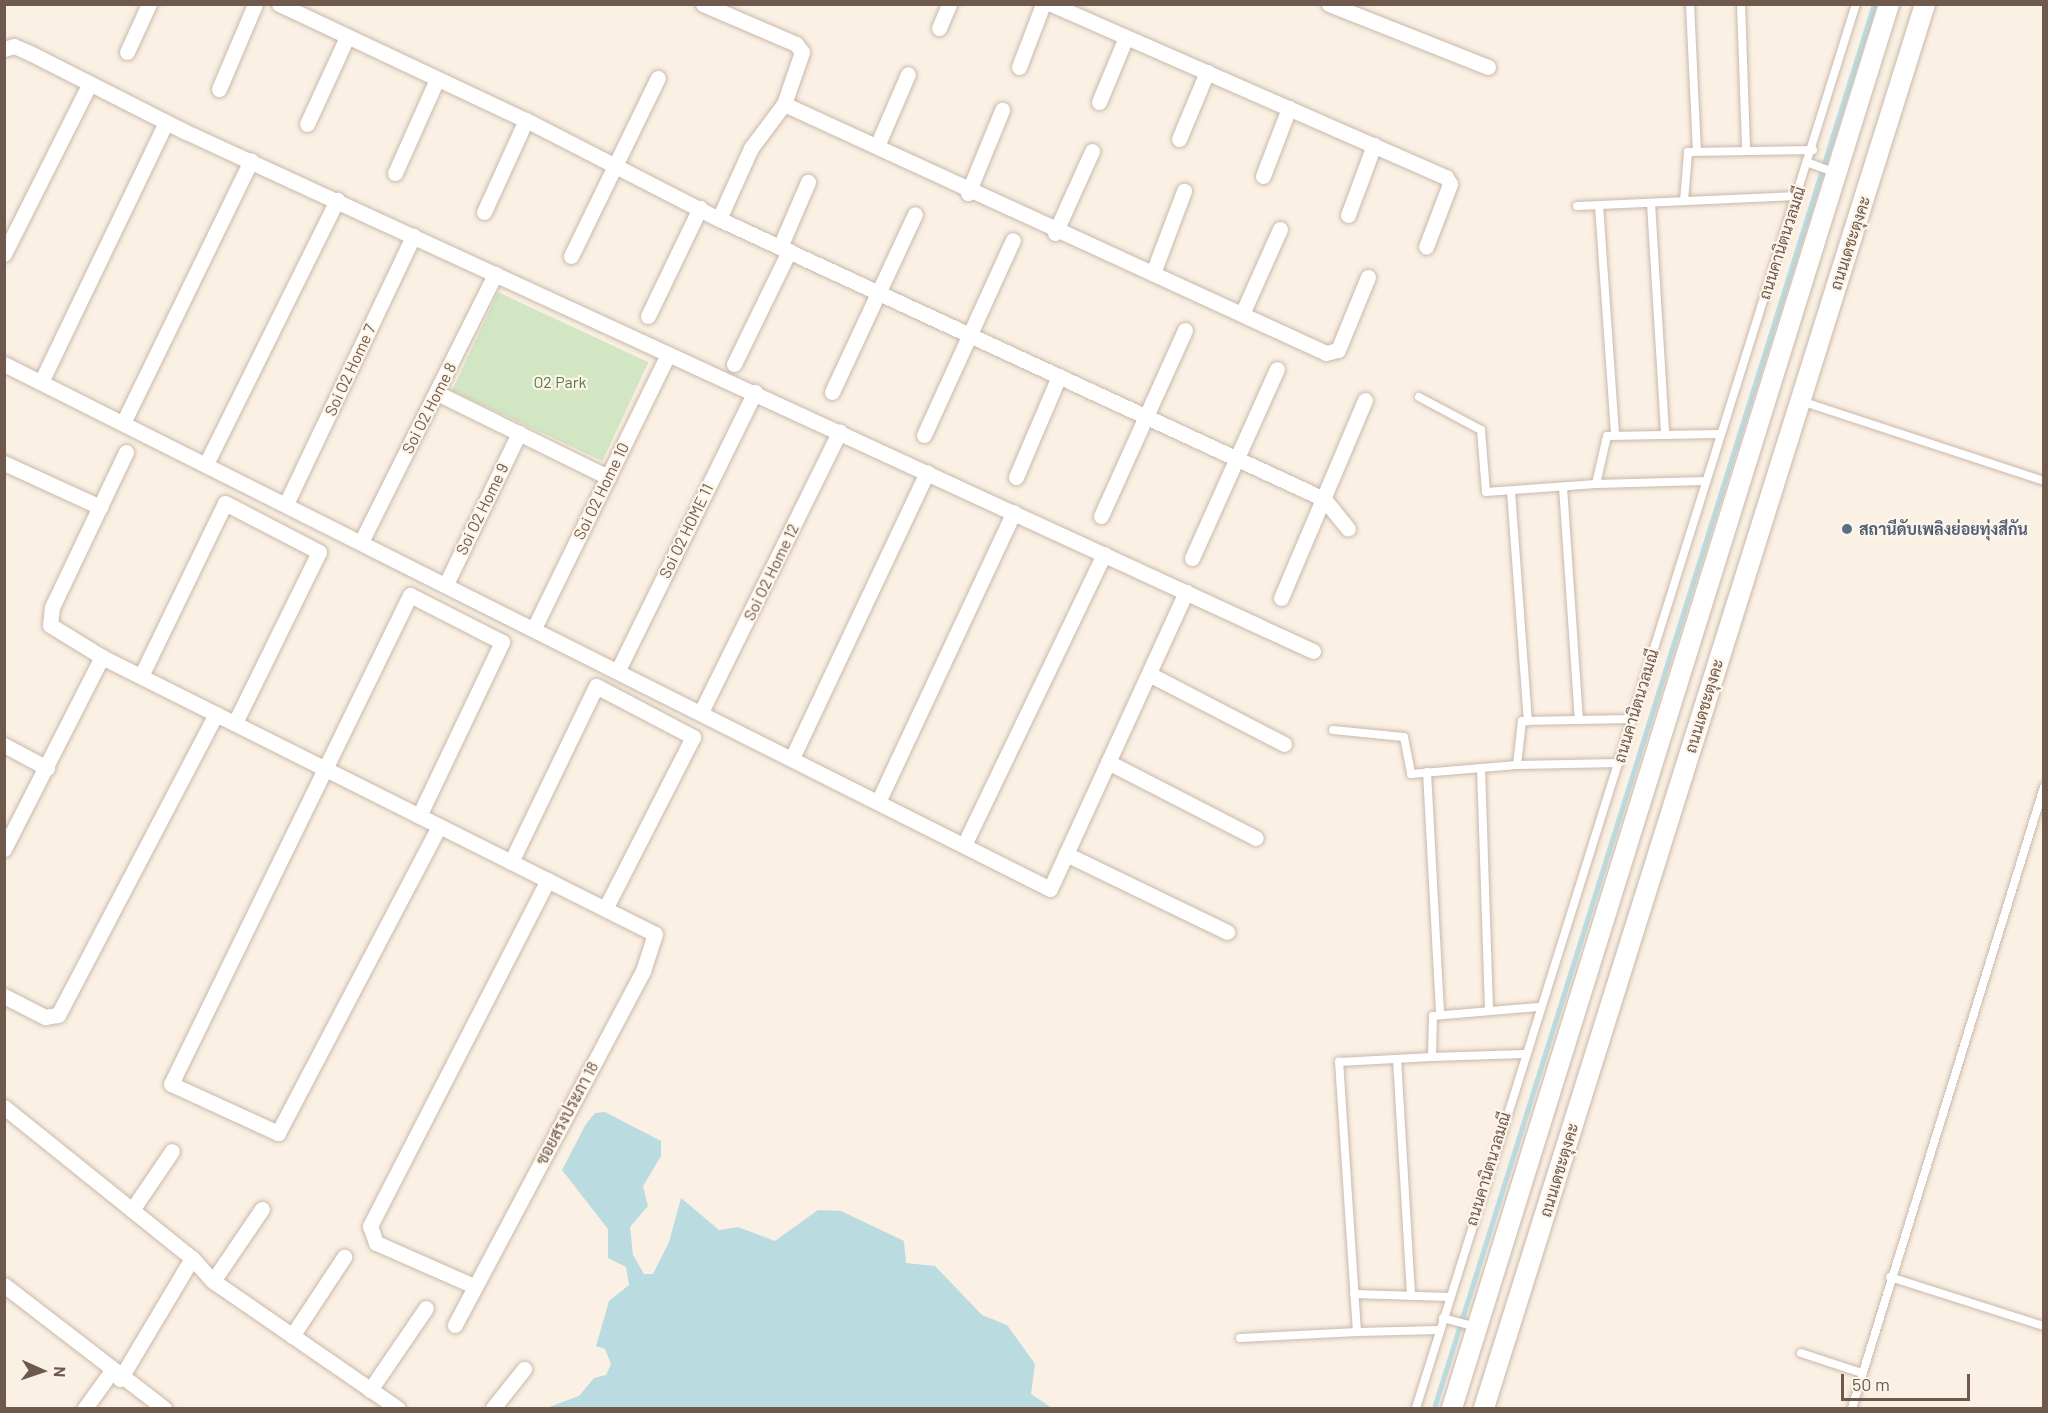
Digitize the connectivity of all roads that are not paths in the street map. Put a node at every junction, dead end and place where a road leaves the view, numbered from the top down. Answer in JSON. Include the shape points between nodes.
{"nodes":[{"id":1,"x":148,"y":4,"type":"edge"},
{"id":2,"x":255,"y":4,"type":"edge"},
{"id":3,"x":279,"y":4,"type":"edge"},
{"id":4,"x":703,"y":4,"type":"edge"},
{"id":5,"x":949,"y":4,"type":"edge"},
{"id":6,"x":1043,"y":4,"type":"edge"},
{"id":7,"x":1051,"y":4,"type":"edge"},
{"id":8,"x":1329,"y":4,"type":"edge"},
{"id":9,"x":1690,"y":4,"type":"edge"},
{"id":10,"x":1741,"y":4,"type":"edge"},
{"id":11,"x":1856,"y":4,"type":"edge"},
{"id":12,"x":1890,"y":4,"type":"edge"},
{"id":13,"x":1925,"y":4,"type":"edge"},
{"id":14,"x":939,"y":28,"type":"dead end"},
{"id":15,"x":347,"y":37,"type":"junction"},
{"id":16,"x":1126,"y":37,"type":"junction"},
{"id":17,"x":4,"y":49,"type":"edge"},
{"id":18,"x":127,"y":52,"type":"dead end"},
{"id":19,"x":1019,"y":67,"type":"dead end"},
{"id":20,"x":1488,"y":67,"type":"dead end"},
{"id":21,"x":1207,"y":72,"type":"junction"},
{"id":22,"x":908,"y":74,"type":"dead end"},
{"id":23,"x":658,"y":78,"type":"dead end"},
{"id":24,"x":437,"y":79,"type":"junction"},
{"id":25,"x":90,"y":83,"type":"junction"},
{"id":26,"x":219,"y":89,"type":"dead end"},
{"id":27,"x":1099,"y":102,"type":"dead end"},
{"id":28,"x":784,"y":105,"type":"junction"},
{"id":29,"x":1289,"y":108,"type":"junction"},
{"id":30,"x":1002,"y":110,"type":"dead end"},
{"id":31,"x":526,"y":120,"type":"junction"},
{"id":32,"x":166,"y":122,"type":"junction"},
{"id":33,"x":307,"y":124,"type":"dead end"},
{"id":34,"x":1179,"y":140,"type":"dead end"},
{"id":35,"x":1374,"y":145,"type":"junction"},
{"id":36,"x":877,"y":146,"type":"junction"},
{"id":37,"x":1746,"y":150,"type":"junction"},
{"id":38,"x":1813,"y":150,"type":"junction"},
{"id":39,"x":1092,"y":151,"type":"dead end"},
{"id":40,"x":1697,"y":151,"type":"junction"},
{"id":41,"x":251,"y":161,"type":"junction"},
{"id":42,"x":1812,"y":164,"type":"junction"},
{"id":43,"x":616,"y":165,"type":"junction"},
{"id":44,"x":1834,"y":172,"type":"junction"},
{"id":45,"x":394,"y":173,"type":"dead end"},
{"id":46,"x":1263,"y":176,"type":"dead end"},
{"id":47,"x":808,"y":182,"type":"dead end"},
{"id":48,"x":1184,"y":191,"type":"dead end"},
{"id":49,"x":968,"y":193,"type":"junction"},
{"id":50,"x":1798,"y":196,"type":"junction"},
{"id":51,"x":337,"y":200,"type":"junction"},
{"id":52,"x":1684,"y":201,"type":"junction"},
{"id":53,"x":1651,"y":203,"type":"junction"},
{"id":54,"x":1599,"y":205,"type":"junction"},
{"id":55,"x":1577,"y":206,"type":"dead end"},
{"id":56,"x":700,"y":208,"type":"junction"},
{"id":57,"x":484,"y":212,"type":"dead end"},
{"id":58,"x":915,"y":214,"type":"dead end"},
{"id":59,"x":1348,"y":215,"type":"dead end"},
{"id":60,"x":719,"y":219,"type":"junction"},
{"id":61,"x":1280,"y":229,"type":"dead end"},
{"id":62,"x":1055,"y":233,"type":"junction"},
{"id":63,"x":413,"y":236,"type":"junction"},
{"id":64,"x":1013,"y":240,"type":"dead end"},
{"id":65,"x":1426,"y":247,"type":"dead end"},
{"id":66,"x":784,"y":249,"type":"junction"},
{"id":67,"x":4,"y":254,"type":"edge"},
{"id":68,"x":571,"y":256,"type":"dead end"},
{"id":69,"x":1153,"y":273,"type":"junction"},
{"id":70,"x":495,"y":274,"type":"junction"},
{"id":71,"x":1368,"y":277,"type":"dead end"},
{"id":72,"x":875,"y":291,"type":"junction"},
{"id":73,"x":1242,"y":314,"type":"junction"},
{"id":74,"x":648,"y":316,"type":"dead end"},
{"id":75,"x":1185,"y":330,"type":"dead end"},
{"id":76,"x":968,"y":334,"type":"junction"},
{"id":77,"x":668,"y":354,"type":"junction"},
{"id":78,"x":4,"y":364,"type":"edge"},
{"id":79,"x":734,"y":364,"type":"dead end"},
{"id":80,"x":1277,"y":369,"type":"dead end"},
{"id":81,"x":1059,"y":376,"type":"junction"},
{"id":82,"x":40,"y":382,"type":"junction"},
{"id":83,"x":755,"y":392,"type":"junction"},
{"id":84,"x":832,"y":392,"type":"dead end"},
{"id":85,"x":437,"y":393,"type":"junction"},
{"id":86,"x":1419,"y":397,"type":"dead end"},
{"id":87,"x":1365,"y":400,"type":"dead end"},
{"id":88,"x":1800,"y":400,"type":"junction"},
{"id":89,"x":1144,"y":416,"type":"junction"},
{"id":90,"x":123,"y":423,"type":"junction"},
{"id":91,"x":840,"y":431,"type":"junction"},
{"id":92,"x":519,"y":433,"type":"junction"},
{"id":93,"x":1665,"y":434,"type":"junction"},
{"id":94,"x":1719,"y":434,"type":"junction"},
{"id":95,"x":924,"y":435,"type":"dead end"},
{"id":96,"x":1615,"y":435,"type":"junction"},
{"id":97,"x":126,"y":452,"type":"dead end"},
{"id":98,"x":1234,"y":458,"type":"junction"},
{"id":99,"x":4,"y":463,"type":"edge"},
{"id":100,"x":206,"y":464,"type":"junction"},
{"id":101,"x":927,"y":472,"type":"junction"},
{"id":102,"x":608,"y":477,"type":"junction"},
{"id":103,"x":1016,"y":477,"type":"dead end"},
{"id":104,"x":1705,"y":481,"type":"junction"},
{"id":105,"x":2043,"y":481,"type":"edge"},
{"id":106,"x":1596,"y":484,"type":"junction"},
{"id":107,"x":1563,"y":487,"type":"junction"},
{"id":108,"x":1511,"y":491,"type":"junction"},
{"id":109,"x":1324,"y":499,"type":"junction"},
{"id":110,"x":286,"y":504,"type":"junction"},
{"id":111,"x":100,"y":507,"type":"junction"},
{"id":112,"x":1014,"y":512,"type":"junction"},
{"id":113,"x":1101,"y":516,"type":"dead end"},
{"id":114,"x":1348,"y":529,"type":"dead end"},
{"id":115,"x":361,"y":542,"type":"junction"},
{"id":116,"x":1104,"y":554,"type":"junction"},
{"id":117,"x":1192,"y":558,"type":"dead end"},
{"id":118,"x":446,"y":584,"type":"junction"},
{"id":119,"x":1186,"y":592,"type":"junction"},
{"id":120,"x":1281,"y":598,"type":"dead end"},
{"id":121,"x":534,"y":628,"type":"junction"},
{"id":122,"x":1313,"y":651,"type":"dead end"},
{"id":123,"x":102,"y":657,"type":"junction"},
{"id":124,"x":618,"y":670,"type":"junction"},
{"id":125,"x":1149,"y":674,"type":"junction"},
{"id":126,"x":141,"y":676,"type":"junction"},
{"id":127,"x":701,"y":712,"type":"junction"},
{"id":128,"x":216,"y":714,"type":"junction"},
{"id":129,"x":1579,"y":719,"type":"junction"},
{"id":130,"x":1632,"y":719,"type":"junction"},
{"id":131,"x":1528,"y":721,"type":"junction"},
{"id":132,"x":235,"y":723,"type":"junction"},
{"id":133,"x":1333,"y":730,"type":"dead end"},
{"id":134,"x":1284,"y":744,"type":"dead end"},
{"id":135,"x":4,"y":745,"type":"edge"},
{"id":136,"x":792,"y":758,"type":"junction"},
{"id":137,"x":1108,"y":762,"type":"junction"},
{"id":138,"x":1619,"y":763,"type":"junction"},
{"id":139,"x":1517,"y":765,"type":"junction"},
{"id":140,"x":47,"y":768,"type":"junction"},
{"id":141,"x":1481,"y":768,"type":"junction"},
{"id":142,"x":326,"y":769,"type":"junction"},
{"id":143,"x":1428,"y":772,"type":"junction"},
{"id":144,"x":1647,"y":783,"type":"junction"},
{"id":145,"x":2043,"y":787,"type":"edge"},
{"id":146,"x":1677,"y":793,"type":"junction"},
{"id":147,"x":878,"y":801,"type":"junction"},
{"id":148,"x":419,"y":816,"type":"junction"},
{"id":149,"x":438,"y":826,"type":"junction"},
{"id":150,"x":1256,"y":838,"type":"dead end"},
{"id":151,"x":964,"y":845,"type":"junction"},
{"id":152,"x":4,"y":849,"type":"edge"},
{"id":153,"x":1066,"y":854,"type":"junction"},
{"id":154,"x":511,"y":862,"type":"junction"},
{"id":155,"x":548,"y":880,"type":"junction"},
{"id":156,"x":604,"y":909,"type":"junction"},
{"id":157,"x":1227,"y":932,"type":"dead end"},
{"id":158,"x":4,"y":996,"type":"edge"},
{"id":159,"x":1538,"y":1007,"type":"junction"},
{"id":160,"x":1489,"y":1011,"type":"junction"},
{"id":161,"x":1440,"y":1014,"type":"junction"},
{"id":162,"x":1523,"y":1054,"type":"junction"},
{"id":163,"x":1432,"y":1057,"type":"junction"},
{"id":164,"x":1397,"y":1059,"type":"junction"},
{"id":165,"x":4,"y":1107,"type":"edge"},
{"id":166,"x":172,"y":1151,"type":"dead end"},
{"id":167,"x":132,"y":1209,"type":"junction"},
{"id":168,"x":262,"y":1209,"type":"dead end"},
{"id":169,"x":344,"y":1257,"type":"dead end"},
{"id":170,"x":192,"y":1258,"type":"junction"},
{"id":171,"x":1890,"y":1277,"type":"junction"},
{"id":172,"x":213,"y":1281,"type":"junction"},
{"id":173,"x":4,"y":1285,"type":"edge"},
{"id":174,"x":474,"y":1286,"type":"junction"},
{"id":175,"x":1354,"y":1294,"type":"junction"},
{"id":176,"x":1411,"y":1296,"type":"junction"},
{"id":177,"x":1449,"y":1297,"type":"junction"},
{"id":178,"x":426,"y":1308,"type":"dead end"},
{"id":179,"x":1447,"y":1319,"type":"junction"},
{"id":180,"x":455,"y":1325,"type":"dead end"},
{"id":181,"x":1474,"y":1326,"type":"junction"},
{"id":182,"x":2043,"y":1326,"type":"edge"},
{"id":183,"x":1440,"y":1330,"type":"junction"},
{"id":184,"x":1357,"y":1332,"type":"junction"},
{"id":185,"x":292,"y":1336,"type":"junction"},
{"id":186,"x":1240,"y":1338,"type":"dead end"},
{"id":187,"x":1801,"y":1353,"type":"dead end"},
{"id":188,"x":524,"y":1369,"type":"dead end"},
{"id":189,"x":1862,"y":1373,"type":"junction"},
{"id":190,"x":116,"y":1375,"type":"junction"},
{"id":191,"x":370,"y":1390,"type":"junction"},
{"id":192,"x":85,"y":1408,"type":"edge"},
{"id":193,"x":164,"y":1408,"type":"edge"},
{"id":194,"x":397,"y":1408,"type":"edge"},
{"id":195,"x":493,"y":1408,"type":"edge"},
{"id":196,"x":1416,"y":1408,"type":"edge"},
{"id":197,"x":1452,"y":1408,"type":"edge"},
{"id":198,"x":1484,"y":1408,"type":"edge"},
{"id":199,"x":1852,"y":1408,"type":"edge"}],
"edges":[{"from":1,"to":18,"type":"street"},
{"from":2,"to":26,"type":"street"},
{"from":3,"to":15,"type":"street"},
{"from":4,"to":28,"type":"street","via":[[800,47],[801,61]]},
{"from":5,"to":14,"type":"street"},
{"from":6,"to":19,"type":"street"},
{"from":7,"to":16,"type":"street"},
{"from":8,"to":20,"type":"street"},
{"from":9,"to":40,"type":"lane"},
{"from":10,"to":37,"type":"lane"},
{"from":11,"to":38,"type":"lane","name":"ถนนคานิตนวลมณี"},
{"from":12,"to":44,"type":"street","name":"ถนนเดชะตุงคะ"},
{"from":13,"to":88,"type":"street","name":"ถนนเดชะตุงคะ"},
{"from":15,"to":24,"type":"street"},
{"from":15,"to":33,"type":"street"},
{"from":16,"to":21,"type":"street"},
{"from":16,"to":27,"type":"street"},
{"from":17,"to":25,"type":"street","via":[[14,46]]},
{"from":21,"to":29,"type":"street"},
{"from":21,"to":34,"type":"street"},
{"from":22,"to":36,"type":"street"},
{"from":23,"to":43,"type":"street"},
{"from":24,"to":31,"type":"street"},
{"from":24,"to":45,"type":"street"},
{"from":25,"to":32,"type":"street"},
{"from":25,"to":67,"type":"street"},
{"from":28,"to":36,"type":"street"},
{"from":28,"to":60,"type":"street","via":[[751,148]]},
{"from":29,"to":35,"type":"street"},
{"from":29,"to":46,"type":"street"},
{"from":30,"to":49,"type":"street"},
{"from":31,"to":43,"type":"street"},
{"from":31,"to":57,"type":"street"},
{"from":32,"to":41,"type":"street"},
{"from":32,"to":82,"type":"street"},
{"from":35,"to":59,"type":"street"},
{"from":35,"to":65,"type":"street","via":[[1446,177],[1450,184]]},
{"from":36,"to":49,"type":"street"},
{"from":37,"to":38,"type":"lane"},
{"from":37,"to":40,"type":"lane"},
{"from":38,"to":42,"type":"lane","name":"ถนนคานิตนวลมณี"},
{"from":39,"to":62,"type":"street"},
{"from":40,"to":52,"type":"lane","via":[[1688,152],[1684,159]]},
{"from":41,"to":51,"type":"street"},
{"from":41,"to":90,"type":"street"},
{"from":42,"to":44,"type":"lane"},
{"from":42,"to":50,"type":"lane","name":"ถนนคานิตนวลมณี"},
{"from":43,"to":56,"type":"street"},
{"from":43,"to":68,"type":"street"},
{"from":44,"to":144,"type":"street","name":"ถนนเดชะตุงคะ"},
{"from":47,"to":66,"type":"street"},
{"from":48,"to":69,"type":"street"},
{"from":49,"to":62,"type":"street"},
{"from":50,"to":52,"type":"lane"},
{"from":50,"to":94,"type":"lane","name":"ถนนคานิตนวลมณี"},
{"from":51,"to":63,"type":"street"},
{"from":51,"to":100,"type":"street"},
{"from":52,"to":53,"type":"lane"},
{"from":53,"to":54,"type":"lane"},
{"from":53,"to":93,"type":"lane"},
{"from":54,"to":55,"type":"lane"},
{"from":54,"to":96,"type":"lane"},
{"from":56,"to":60,"type":"street"},
{"from":56,"to":74,"type":"street"},
{"from":58,"to":72,"type":"street"},
{"from":60,"to":66,"type":"street"},
{"from":61,"to":73,"type":"street"},
{"from":62,"to":69,"type":"street"},
{"from":63,"to":70,"type":"street"},
{"from":63,"to":110,"type":"street","name":"Soi O2 Home 7"},
{"from":64,"to":76,"type":"street"},
{"from":66,"to":72,"type":"street"},
{"from":66,"to":79,"type":"street"},
{"from":69,"to":73,"type":"street"},
{"from":70,"to":77,"type":"street"},
{"from":70,"to":85,"type":"street","name":"Soi O2 Home 8"},
{"from":71,"to":73,"type":"street","via":[[1338,350],[1332,353]]},
{"from":72,"to":76,"type":"street"},
{"from":72,"to":84,"type":"street"},
{"from":75,"to":89,"type":"street"},
{"from":76,"to":81,"type":"street"},
{"from":76,"to":95,"type":"street"},
{"from":77,"to":83,"type":"street"},
{"from":77,"to":102,"type":"street","name":"Soi O2 Home 10"},
{"from":78,"to":82,"type":"street"},
{"from":80,"to":98,"type":"street"},
{"from":81,"to":89,"type":"street"},
{"from":81,"to":103,"type":"street"},
{"from":82,"to":90,"type":"street"},
{"from":83,"to":91,"type":"street"},
{"from":83,"to":124,"type":"street","name":"Soi O2 HOME 11"},
{"from":85,"to":92,"type":"street"},
{"from":85,"to":115,"type":"street","name":"Soi O2 Home 8"},
{"from":86,"to":108,"type":"lane","via":[[1481,430],[1486,492]]},
{"from":87,"to":109,"type":"street"},
{"from":88,"to":105,"type":"lane"},
{"from":88,"to":146,"type":"street","name":"ถนนเดชะตุงคะ"},
{"from":89,"to":98,"type":"street"},
{"from":89,"to":113,"type":"street"},
{"from":90,"to":100,"type":"street"},
{"from":91,"to":101,"type":"street"},
{"from":91,"to":127,"type":"street","name":"Soi O2 Home 12"},
{"from":92,"to":102,"type":"street"},
{"from":92,"to":118,"type":"street","name":"Soi O2 Home 9"},
{"from":93,"to":94,"type":"lane"},
{"from":93,"to":96,"type":"lane"},
{"from":94,"to":104,"type":"lane","name":"ถนนคานิตนวลมณี"},
{"from":96,"to":106,"type":"lane","via":[[1606,439]]},
{"from":97,"to":111,"type":"street"},
{"from":98,"to":109,"type":"street"},
{"from":98,"to":117,"type":"street"},
{"from":99,"to":111,"type":"street"},
{"from":100,"to":110,"type":"street"},
{"from":101,"to":112,"type":"street"},
{"from":101,"to":136,"type":"street"},
{"from":102,"to":121,"type":"street","name":"Soi O2 Home 10"},
{"from":104,"to":106,"type":"lane"},
{"from":104,"to":130,"type":"lane","name":"ถนนคานิตนวลมณี"},
{"from":106,"to":107,"type":"lane"},
{"from":107,"to":108,"type":"lane"},
{"from":107,"to":129,"type":"lane"},
{"from":108,"to":131,"type":"lane"},
{"from":109,"to":114,"type":"street"},
{"from":109,"to":120,"type":"street"},
{"from":110,"to":115,"type":"street"},
{"from":111,"to":123,"type":"street","via":[[48,622]]},
{"from":112,"to":116,"type":"street"},
{"from":112,"to":147,"type":"street"},
{"from":115,"to":118,"type":"street"},
{"from":116,"to":119,"type":"street"},
{"from":116,"to":151,"type":"street"},
{"from":118,"to":121,"type":"street"},
{"from":119,"to":122,"type":"street"},
{"from":119,"to":125,"type":"street"},
{"from":121,"to":124,"type":"street"},
{"from":123,"to":126,"type":"street"},
{"from":123,"to":140,"type":"street"},
{"from":124,"to":127,"type":"street"},
{"from":125,"to":134,"type":"street"},
{"from":125,"to":137,"type":"street"},
{"from":126,"to":128,"type":"street"},
{"from":126,"to":132,"type":"street","via":[[225,504],[319,552]]},
{"from":127,"to":136,"type":"street"},
{"from":128,"to":132,"type":"street"},
{"from":128,"to":158,"type":"street","via":[[58,1015],[45,1017]]},
{"from":129,"to":130,"type":"lane"},
{"from":129,"to":131,"type":"lane"},
{"from":130,"to":138,"type":"lane","name":"ถนนคานิตนวลมณี"},
{"from":131,"to":139,"type":"lane","via":[[1521,723]]},
{"from":132,"to":142,"type":"street"},
{"from":133,"to":143,"type":"lane","via":[[1404,737],[1411,774]]},
{"from":135,"to":140,"type":"street"},
{"from":136,"to":147,"type":"street"},
{"from":137,"to":150,"type":"street"},
{"from":137,"to":153,"type":"street"},
{"from":138,"to":139,"type":"lane"},
{"from":138,"to":159,"type":"lane","name":"ถนนคานิตนวลมณี"},
{"from":139,"to":141,"type":"lane"},
{"from":140,"to":152,"type":"street"},
{"from":141,"to":143,"type":"lane"},
{"from":141,"to":160,"type":"lane"},
{"from":142,"to":148,"type":"street"},
{"from":142,"to":148,"type":"street","via":[[410,595],[502,642]]},
{"from":142,"to":149,"type":"street","via":[[170,1077],[175,1087],[271,1133],[284,1128]]},
{"from":143,"to":161,"type":"lane"},
{"from":144,"to":146,"type":"street"},
{"from":144,"to":181,"type":"street","name":"ถนนเดชะตุงคะ"},
{"from":145,"to":171,"type":"lane"},
{"from":146,"to":198,"type":"street","name":"ถนนเดชะตุงคะ"},
{"from":147,"to":151,"type":"street"},
{"from":148,"to":149,"type":"street"},
{"from":149,"to":154,"type":"street"},
{"from":151,"to":153,"type":"street","via":[[1050,889]]},
{"from":153,"to":157,"type":"street"},
{"from":154,"to":155,"type":"street"},
{"from":154,"to":156,"type":"street","via":[[596,686],[693,737]]},
{"from":155,"to":156,"type":"street"},
{"from":155,"to":174,"type":"street","via":[[370,1226],[376,1243]]},
{"from":156,"to":174,"type":"street","name":"ซอยสรงประภา 18","via":[[652,930],[656,939]]},
{"from":159,"to":160,"type":"lane"},
{"from":159,"to":162,"type":"lane","name":"ถนนคานิตนวลมณี"},
{"from":160,"to":161,"type":"lane"},
{"from":161,"to":163,"type":"lane","via":[[1433,1016]]},
{"from":162,"to":163,"type":"lane"},
{"from":162,"to":177,"type":"lane","name":"ถนนคานิตนวลมณี"},
{"from":163,"to":164,"type":"lane"},
{"from":164,"to":175,"type":"lane","via":[[1339,1062]]},
{"from":164,"to":176,"type":"lane"},
{"from":165,"to":167,"type":"street"},
{"from":166,"to":167,"type":"street"},
{"from":167,"to":170,"type":"street"},
{"from":168,"to":172,"type":"street"},
{"from":169,"to":185,"type":"street"},
{"from":170,"to":172,"type":"street"},
{"from":170,"to":190,"type":"street"},
{"from":171,"to":182,"type":"lane"},
{"from":171,"to":189,"type":"lane"},
{"from":172,"to":185,"type":"street"},
{"from":173,"to":190,"type":"street"},
{"from":174,"to":180,"type":"street","name":"ซอยสรงประภา 18"},
{"from":175,"to":176,"type":"lane"},
{"from":175,"to":184,"type":"lane"},
{"from":176,"to":177,"type":"lane"},
{"from":177,"to":179,"type":"lane","name":"ถนนคานิตนวลมณี"},
{"from":178,"to":191,"type":"street"},
{"from":179,"to":181,"type":"lane"},
{"from":179,"to":183,"type":"lane","name":"ถนนคานิตนวลมณี"},
{"from":181,"to":197,"type":"street","name":"ถนนเดชะตุงคะ"},
{"from":183,"to":184,"type":"lane"},
{"from":183,"to":196,"type":"lane","name":"ถนนคานิตนวลมณี"},
{"from":184,"to":186,"type":"lane"},
{"from":185,"to":191,"type":"street"},
{"from":187,"to":189,"type":"lane"},
{"from":188,"to":195,"type":"street"},
{"from":189,"to":199,"type":"lane"},
{"from":190,"to":192,"type":"street"},
{"from":190,"to":193,"type":"street"},
{"from":191,"to":194,"type":"street"}]}
